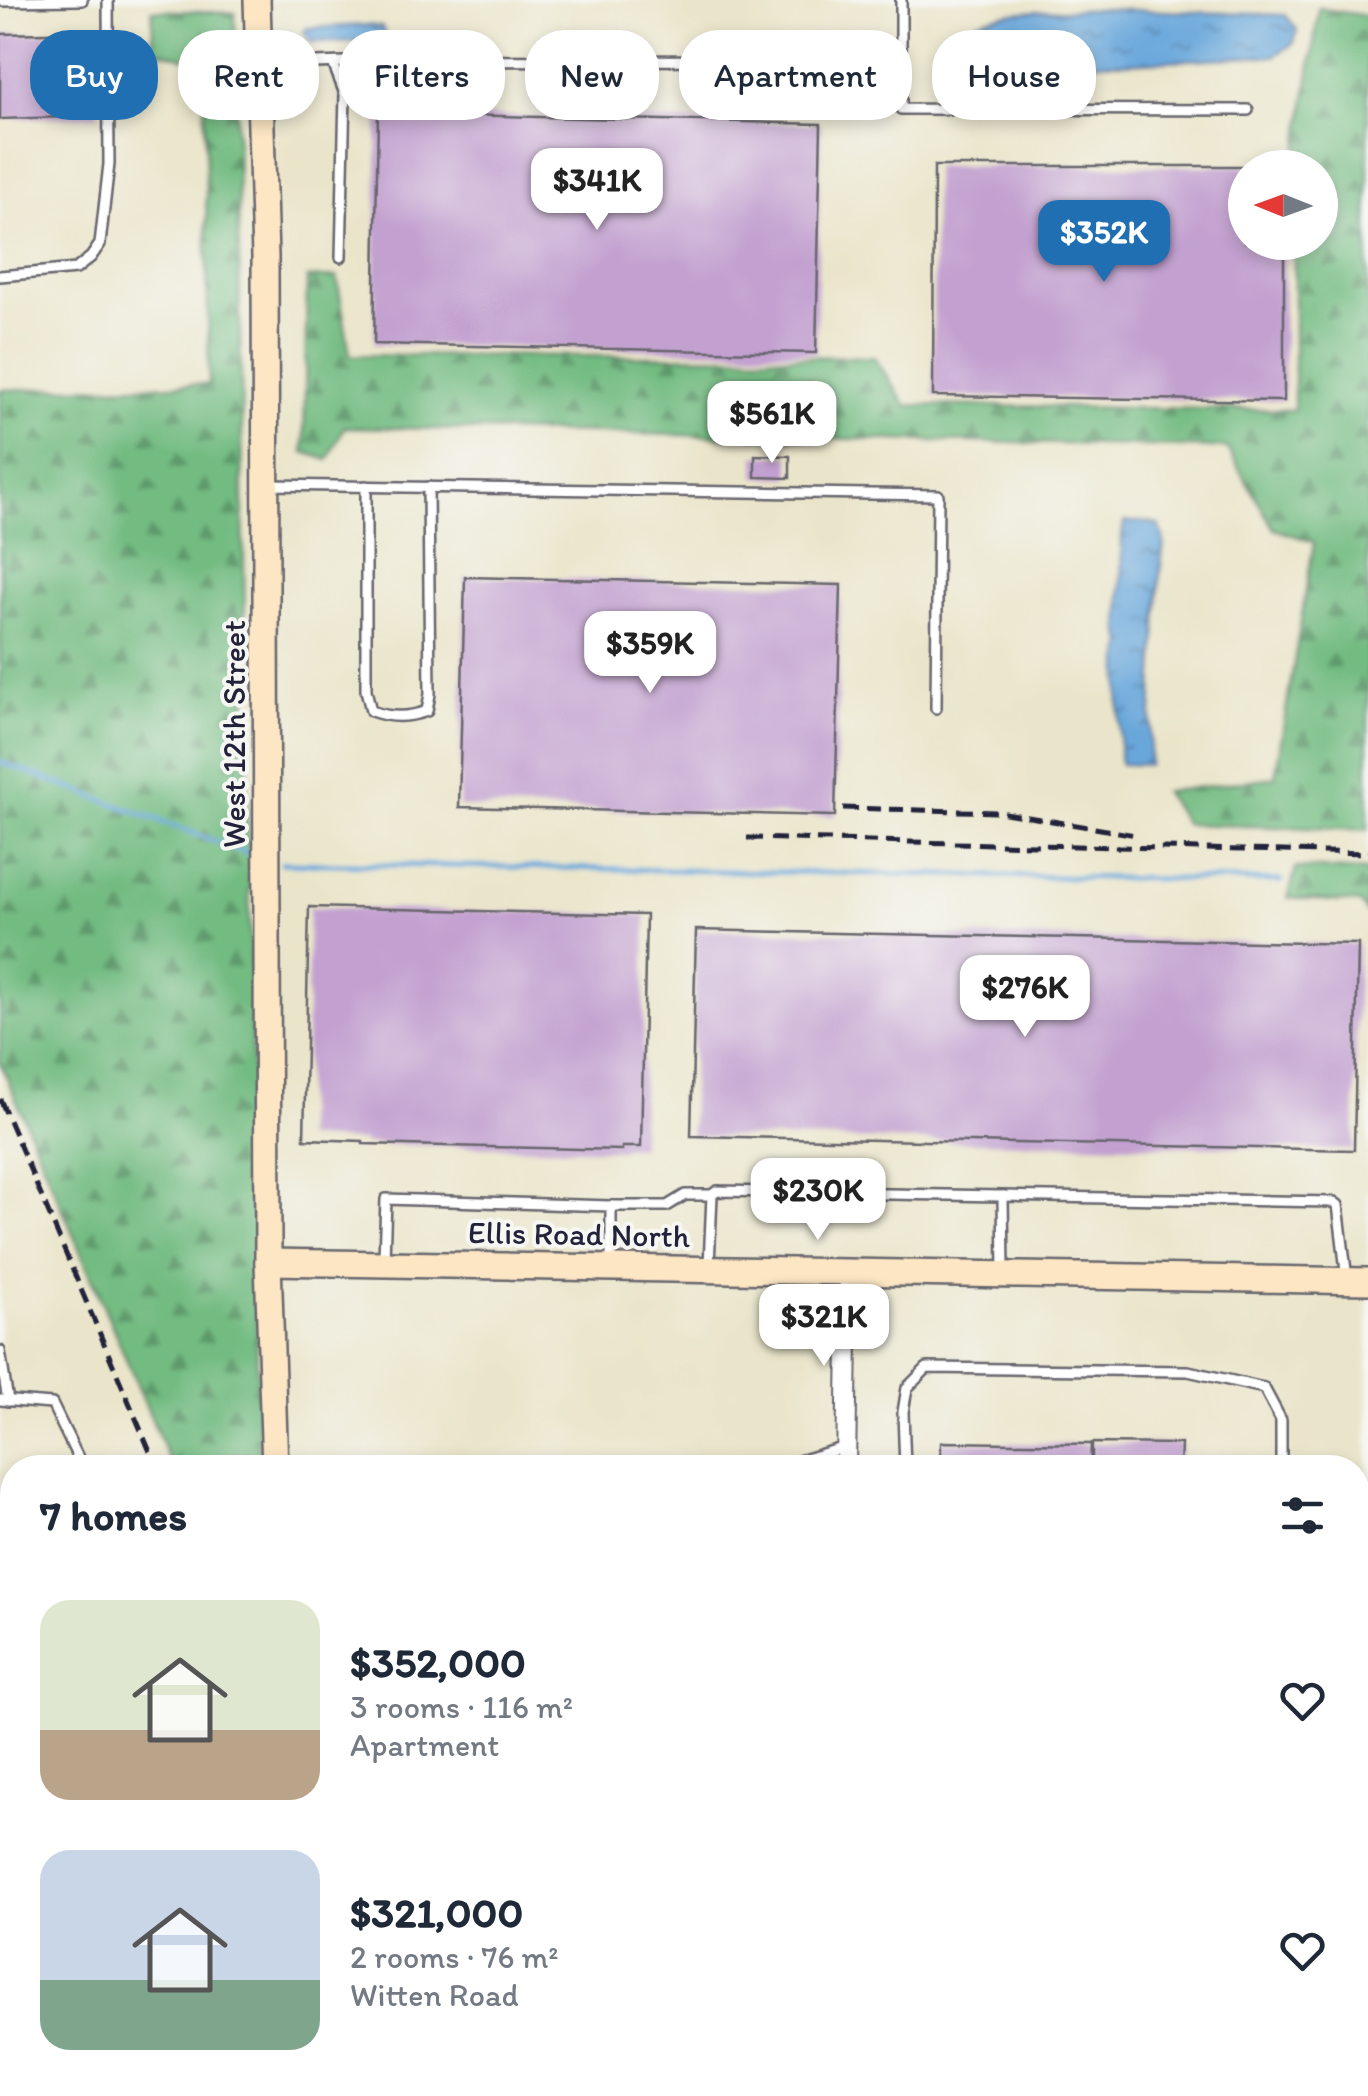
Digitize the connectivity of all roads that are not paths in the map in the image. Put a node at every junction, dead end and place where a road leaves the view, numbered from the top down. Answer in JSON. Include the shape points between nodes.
{"nodes":[{"id":1,"x":82,"y":0,"type":"edge"},
{"id":2,"x":108,"y":0,"type":"edge"},
{"id":3,"x":257,"y":0,"type":"edge"},
{"id":4,"x":901,"y":0,"type":"edge"},
{"id":5,"x":0,"y":1,"type":"edge"},
{"id":6,"x":258,"y":30,"type":"edge"},
{"id":7,"x":679,"y":61,"type":"edge"},
{"id":8,"x":319,"y":63,"type":"edge"},
{"id":9,"x":334,"y":63,"type":"junction"},
{"id":10,"x":1248,"y":110,"type":"dead end"},
{"id":11,"x":261,"y":120,"type":"edge"},
{"id":12,"x":340,"y":257,"type":"dead end"},
{"id":13,"x":0,"y":276,"type":"edge"},
{"id":14,"x":266,"y":485,"type":"junction"},
{"id":15,"x":366,"y":486,"type":"junction"},
{"id":16,"x":428,"y":487,"type":"junction"},
{"id":17,"x":936,"y":708,"type":"dead end"},
{"id":18,"x":712,"y":1195,"type":"junction"},
{"id":19,"x":1003,"y":1196,"type":"junction"},
{"id":20,"x":612,"y":1206,"type":"junction"},
{"id":21,"x":268,"y":1262,"type":"junction"},
{"id":22,"x":384,"y":1263,"type":"junction"},
{"id":23,"x":611,"y":1267,"type":"junction"},
{"id":24,"x":709,"y":1269,"type":"junction"},
{"id":25,"x":849,"y":1271,"type":"junction"},
{"id":26,"x":1004,"y":1274,"type":"junction"},
{"id":27,"x":1358,"y":1281,"type":"edge"},
{"id":28,"x":0,"y":1351,"type":"edge"},
{"id":29,"x":4,"y":1401,"type":"edge"},
{"id":30,"x":846,"y":1447,"type":"junction"},
{"id":31,"x":77,"y":1455,"type":"edge"},
{"id":32,"x":275,"y":1455,"type":"edge"},
{"id":33,"x":822,"y":1455,"type":"edge"},
{"id":34,"x":846,"y":1455,"type":"edge"},
{"id":35,"x":905,"y":1455,"type":"edge"},
{"id":36,"x":1281,"y":1455,"type":"edge"}],
"edges":[{"from":1,"to":5,"type":"lane"},
{"from":2,"to":13,"type":"lane","via":[[109,164],[100,244],[76,268]]},
{"from":3,"to":6,"type":"street","name":"West 12th Street"},
{"from":4,"to":10,"type":"lane","via":[[901,109]]},
{"from":7,"to":9,"type":"lane"},
{"from":8,"to":9,"type":"lane"},
{"from":9,"to":12,"type":"lane","via":[[345,94]]},
{"from":11,"to":14,"type":"street","name":"West 12th Street"},
{"from":14,"to":15,"type":"lane"},
{"from":14,"to":21,"type":"street","name":"West 12th Street"},
{"from":15,"to":16,"type":"lane"},
{"from":15,"to":16,"type":"lane","via":[[366,690],[371,710],[410,717],[427,711],[430,694]]},
{"from":16,"to":17,"type":"lane","via":[[938,495]]},
{"from":18,"to":19,"type":"lane"},
{"from":18,"to":20,"type":"lane","via":[[685,1194],[666,1206]]},
{"from":18,"to":24,"type":"lane"},
{"from":19,"to":26,"type":"lane"},
{"from":19,"to":27,"type":"lane","via":[[1334,1202]]},
{"from":20,"to":22,"type":"lane","via":[[386,1199]]},
{"from":20,"to":23,"type":"lane"},
{"from":21,"to":22,"type":"street","name":"Ellis Road North"},
{"from":21,"to":32,"type":"street","name":"West 12th Street"},
{"from":22,"to":23,"type":"street","name":"Ellis Road North"},
{"from":23,"to":24,"type":"street","name":"Ellis Road North"},
{"from":24,"to":25,"type":"street","name":"Ellis Road North"},
{"from":25,"to":26,"type":"street","name":"Ellis Road North"},
{"from":25,"to":30,"type":"street"},
{"from":26,"to":27,"type":"street","name":"Ellis Road North"},
{"from":28,"to":29,"type":"lane"},
{"from":29,"to":31,"type":"lane","via":[[52,1404]]},
{"from":30,"to":33,"type":"lane"},
{"from":30,"to":34,"type":"street"},
{"from":35,"to":36,"type":"lane","via":[[907,1388],[927,1368],[1188,1371],[1264,1388],[1281,1420]]}]}
